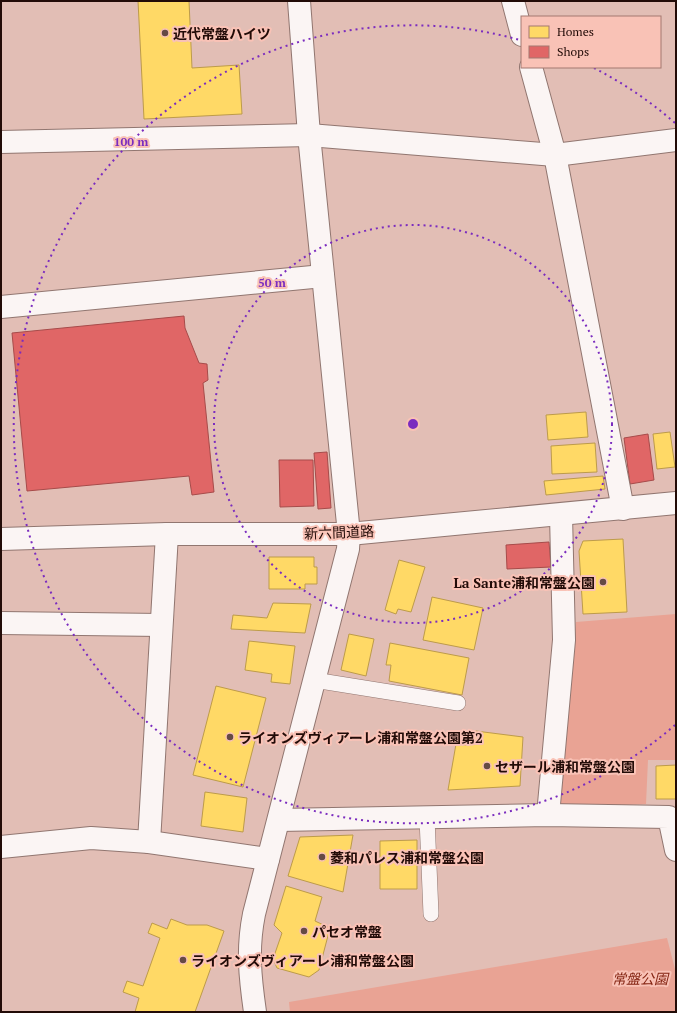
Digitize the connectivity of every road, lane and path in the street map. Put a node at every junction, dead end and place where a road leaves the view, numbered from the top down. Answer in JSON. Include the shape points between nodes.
{"nodes":[{"id":1,"x":299,"y":1,"type":"edge"},
{"id":2,"x":513,"y":1,"type":"edge"},
{"id":3,"x":521,"y":31,"type":"edge"},
{"id":4,"x":531,"y":68,"type":"edge"},
{"id":5,"x":309,"y":135,"type":"junction"},
{"id":6,"x":676,"y":140,"type":"edge"},
{"id":7,"x":1,"y":142,"type":"edge"},
{"id":8,"x":555,"y":155,"type":"junction"},
{"id":9,"x":323,"y":276,"type":"junction"},
{"id":10,"x":1,"y":307,"type":"edge"},
{"id":11,"x":676,"y":503,"type":"edge"},
{"id":12,"x":623,"y":509,"type":"junction"},
{"id":13,"x":561,"y":515,"type":"junction"},
{"id":14,"x":167,"y":534,"type":"junction"},
{"id":15,"x":349,"y":534,"type":"junction"},
{"id":16,"x":1,"y":539,"type":"edge"},
{"id":17,"x":1,"y":623,"type":"edge"},
{"id":18,"x":161,"y":625,"type":"junction"},
{"id":19,"x":314,"y":680,"type":"junction"},
{"id":20,"x":458,"y":703,"type":"dead end"},
{"id":21,"x":548,"y":815,"type":"junction"},
{"id":22,"x":673,"y":817,"type":"edge"},
{"id":23,"x":427,"y":818,"type":"junction"},
{"id":24,"x":279,"y":820,"type":"junction"},
{"id":25,"x":149,"y":842,"type":"junction"},
{"id":26,"x":1,"y":847,"type":"edge"},
{"id":27,"x":676,"y":850,"type":"edge"},
{"id":28,"x":268,"y":859,"type":"junction"},
{"id":29,"x":431,"y":914,"type":"dead end"},
{"id":30,"x":255,"y":1012,"type":"edge"}],
"edges":[{"from":1,"to":5,"type":"street"},
{"from":2,"to":3,"type":"street"},
{"from":4,"to":8,"type":"street"},
{"from":5,"to":7,"type":"street"},
{"from":5,"to":8,"type":"street"},
{"from":5,"to":9,"type":"street"},
{"from":6,"to":8,"type":"street"},
{"from":8,"to":12,"type":"street"},
{"from":9,"to":10,"type":"street"},
{"from":9,"to":15,"type":"street"},
{"from":11,"to":12,"type":"street","name":"新六間道路"},
{"from":12,"to":13,"type":"street","name":"新六間道路"},
{"from":13,"to":15,"type":"street","name":"新六間道路"},
{"from":13,"to":21,"type":"street","via":[[564,640]]},
{"from":14,"to":15,"type":"street","name":"新六間道路"},
{"from":14,"to":16,"type":"street","name":"新六間道路"},
{"from":14,"to":18,"type":"street"},
{"from":15,"to":19,"type":"street","via":[[348,549]]},
{"from":17,"to":18,"type":"street"},
{"from":18,"to":25,"type":"street"},
{"from":19,"to":20,"type":"lane"},
{"from":19,"to":24,"type":"street"},
{"from":21,"to":22,"type":"street"},
{"from":21,"to":23,"type":"street"},
{"from":22,"to":27,"type":"street"},
{"from":23,"to":24,"type":"street"},
{"from":23,"to":29,"type":"lane"},
{"from":24,"to":28,"type":"street"},
{"from":25,"to":26,"type":"street","via":[[91,838]]},
{"from":25,"to":28,"type":"street"},
{"from":28,"to":30,"type":"street","via":[[250,936],[248,959]]}]}
